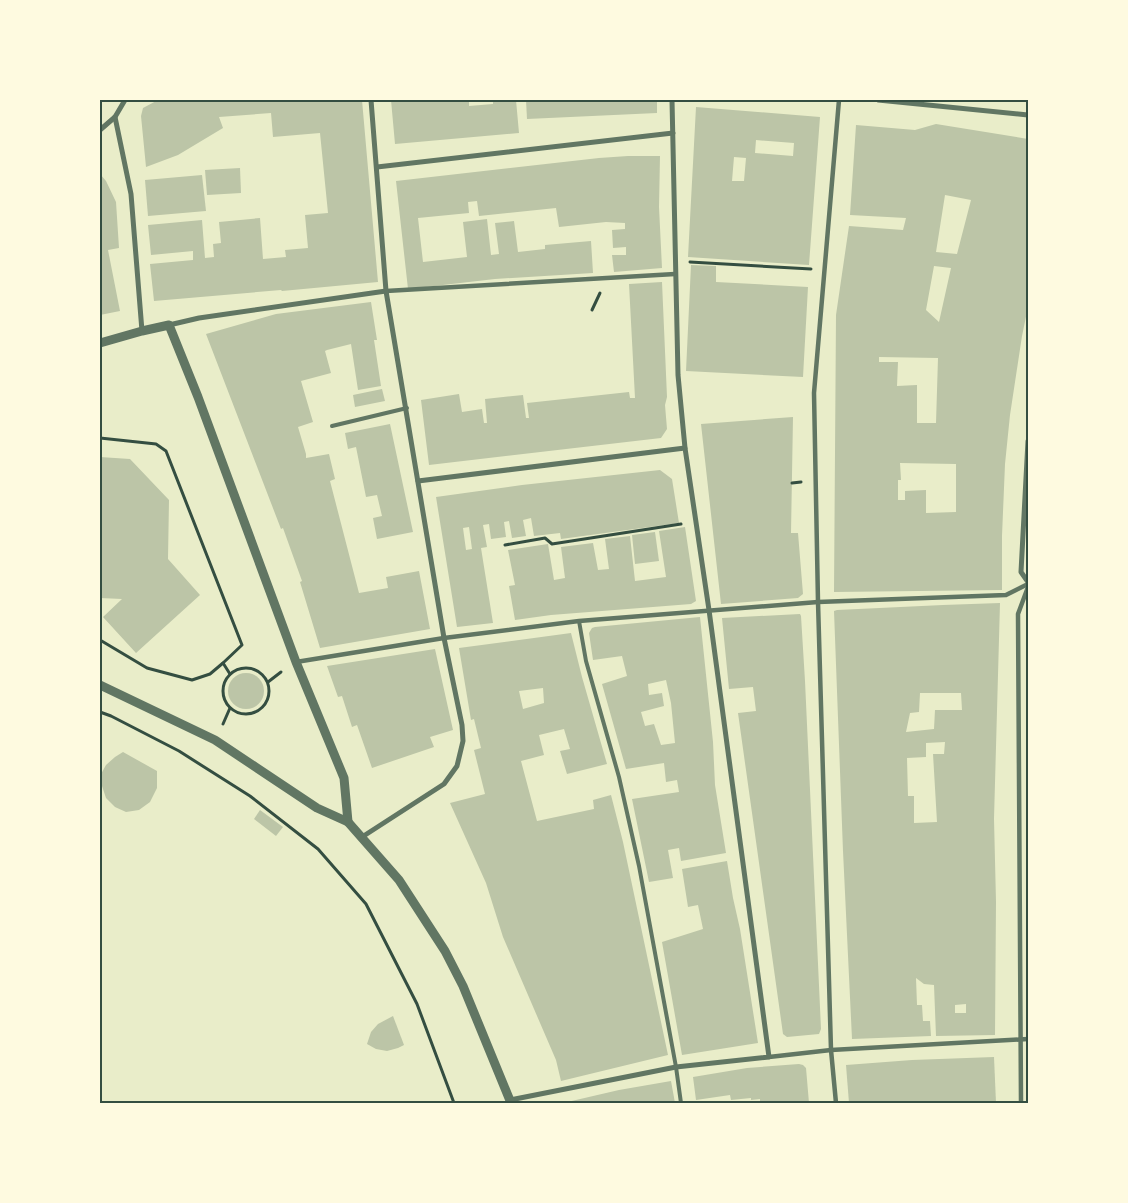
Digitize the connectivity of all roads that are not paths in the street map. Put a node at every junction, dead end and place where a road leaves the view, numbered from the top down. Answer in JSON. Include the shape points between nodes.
{"nodes":[{"id":1,"x":125,"y":100,"type":"edge"},
{"id":2,"x":371,"y":100,"type":"edge"},
{"id":3,"x":672,"y":100,"type":"edge"},
{"id":4,"x":839,"y":100,"type":"edge"},
{"id":5,"x":878,"y":100,"type":"edge"},
{"id":6,"x":1028,"y":115,"type":"edge"},
{"id":7,"x":115,"y":117,"type":"junction"},
{"id":8,"x":100,"y":130,"type":"edge"},
{"id":9,"x":673,"y":133,"type":"junction"},
{"id":10,"x":377,"y":167,"type":"junction"},
{"id":11,"x":675,"y":274,"type":"junction"},
{"id":12,"x":386,"y":291,"type":"junction"},
{"id":13,"x":169,"y":325,"type":"junction"},
{"id":14,"x":142,"y":331,"type":"junction"},
{"id":15,"x":100,"y":343,"type":"edge"},
{"id":16,"x":407,"y":408,"type":"junction"},
{"id":17,"x":332,"y":426,"type":"dead end"},
{"id":18,"x":1028,"y":441,"type":"edge"},
{"id":19,"x":685,"y":448,"type":"junction"},
{"id":20,"x":418,"y":481,"type":"junction"},
{"id":21,"x":1028,"y":584,"type":"edge"},
{"id":22,"x":818,"y":602,"type":"junction"},
{"id":23,"x":709,"y":610,"type":"junction"},
{"id":24,"x":579,"y":621,"type":"junction"},
{"id":25,"x":444,"y":638,"type":"junction"},
{"id":26,"x":296,"y":662,"type":"junction"},
{"id":27,"x":100,"y":685,"type":"edge"},
{"id":28,"x":348,"y":822,"type":"junction"},
{"id":29,"x":362,"y":837,"type":"junction"},
{"id":30,"x":1020,"y":1039,"type":"junction"},
{"id":31,"x":1028,"y":1039,"type":"edge"},
{"id":32,"x":831,"y":1050,"type":"junction"},
{"id":33,"x":769,"y":1057,"type":"junction"},
{"id":34,"x":676,"y":1066,"type":"junction"},
{"id":35,"x":510,"y":1102,"type":"edge"},
{"id":36,"x":681,"y":1103,"type":"edge"},
{"id":37,"x":836,"y":1103,"type":"edge"},
{"id":38,"x":1021,"y":1103,"type":"edge"}],
"edges":[{"from":1,"to":7,"type":"street"},
{"from":2,"to":10,"type":"street"},
{"from":3,"to":9,"type":"street"},
{"from":4,"to":22,"type":"street","via":[[814,393]]},
{"from":5,"to":6,"type":"street"},
{"from":7,"to":8,"type":"street"},
{"from":7,"to":14,"type":"street","via":[[131,194]]},
{"from":9,"to":10,"type":"street"},
{"from":9,"to":11,"type":"street"},
{"from":10,"to":12,"type":"street"},
{"from":11,"to":12,"type":"street"},
{"from":11,"to":19,"type":"street","via":[[678,375]]},
{"from":12,"to":13,"type":"street"},
{"from":12,"to":16,"type":"street"},
{"from":13,"to":14,"type":"street"},
{"from":13,"to":26,"type":"street"},
{"from":14,"to":15,"type":"street"},
{"from":16,"to":17,"type":"lane"},
{"from":16,"to":20,"type":"street"},
{"from":18,"to":21,"type":"street","via":[[1021,572]]},
{"from":19,"to":20,"type":"street"},
{"from":19,"to":23,"type":"street"},
{"from":20,"to":25,"type":"street"},
{"from":21,"to":22,"type":"street","via":[[1006,595]]},
{"from":21,"to":30,"type":"street","via":[[1018,614]]},
{"from":22,"to":23,"type":"street"},
{"from":22,"to":32,"type":"street"},
{"from":23,"to":24,"type":"street"},
{"from":23,"to":33,"type":"street"},
{"from":24,"to":25,"type":"street"},
{"from":24,"to":34,"type":"lane","via":[[639,866]]},
{"from":25,"to":26,"type":"street"},
{"from":25,"to":29,"type":"street","via":[[462,725],[463,741],[457,766],[444,784]]},
{"from":26,"to":28,"type":"street","via":[[344,778]]},
{"from":27,"to":28,"type":"street","via":[[215,740],[317,808]]},
{"from":28,"to":29,"type":"street"},
{"from":29,"to":35,"type":"street","via":[[399,880],[445,951],[463,986]]},
{"from":30,"to":31,"type":"street"},
{"from":30,"to":32,"type":"street"},
{"from":30,"to":38,"type":"street"},
{"from":32,"to":33,"type":"street"},
{"from":32,"to":37,"type":"street"},
{"from":33,"to":34,"type":"street"},
{"from":34,"to":35,"type":"street"},
{"from":34,"to":36,"type":"lane"}]}
